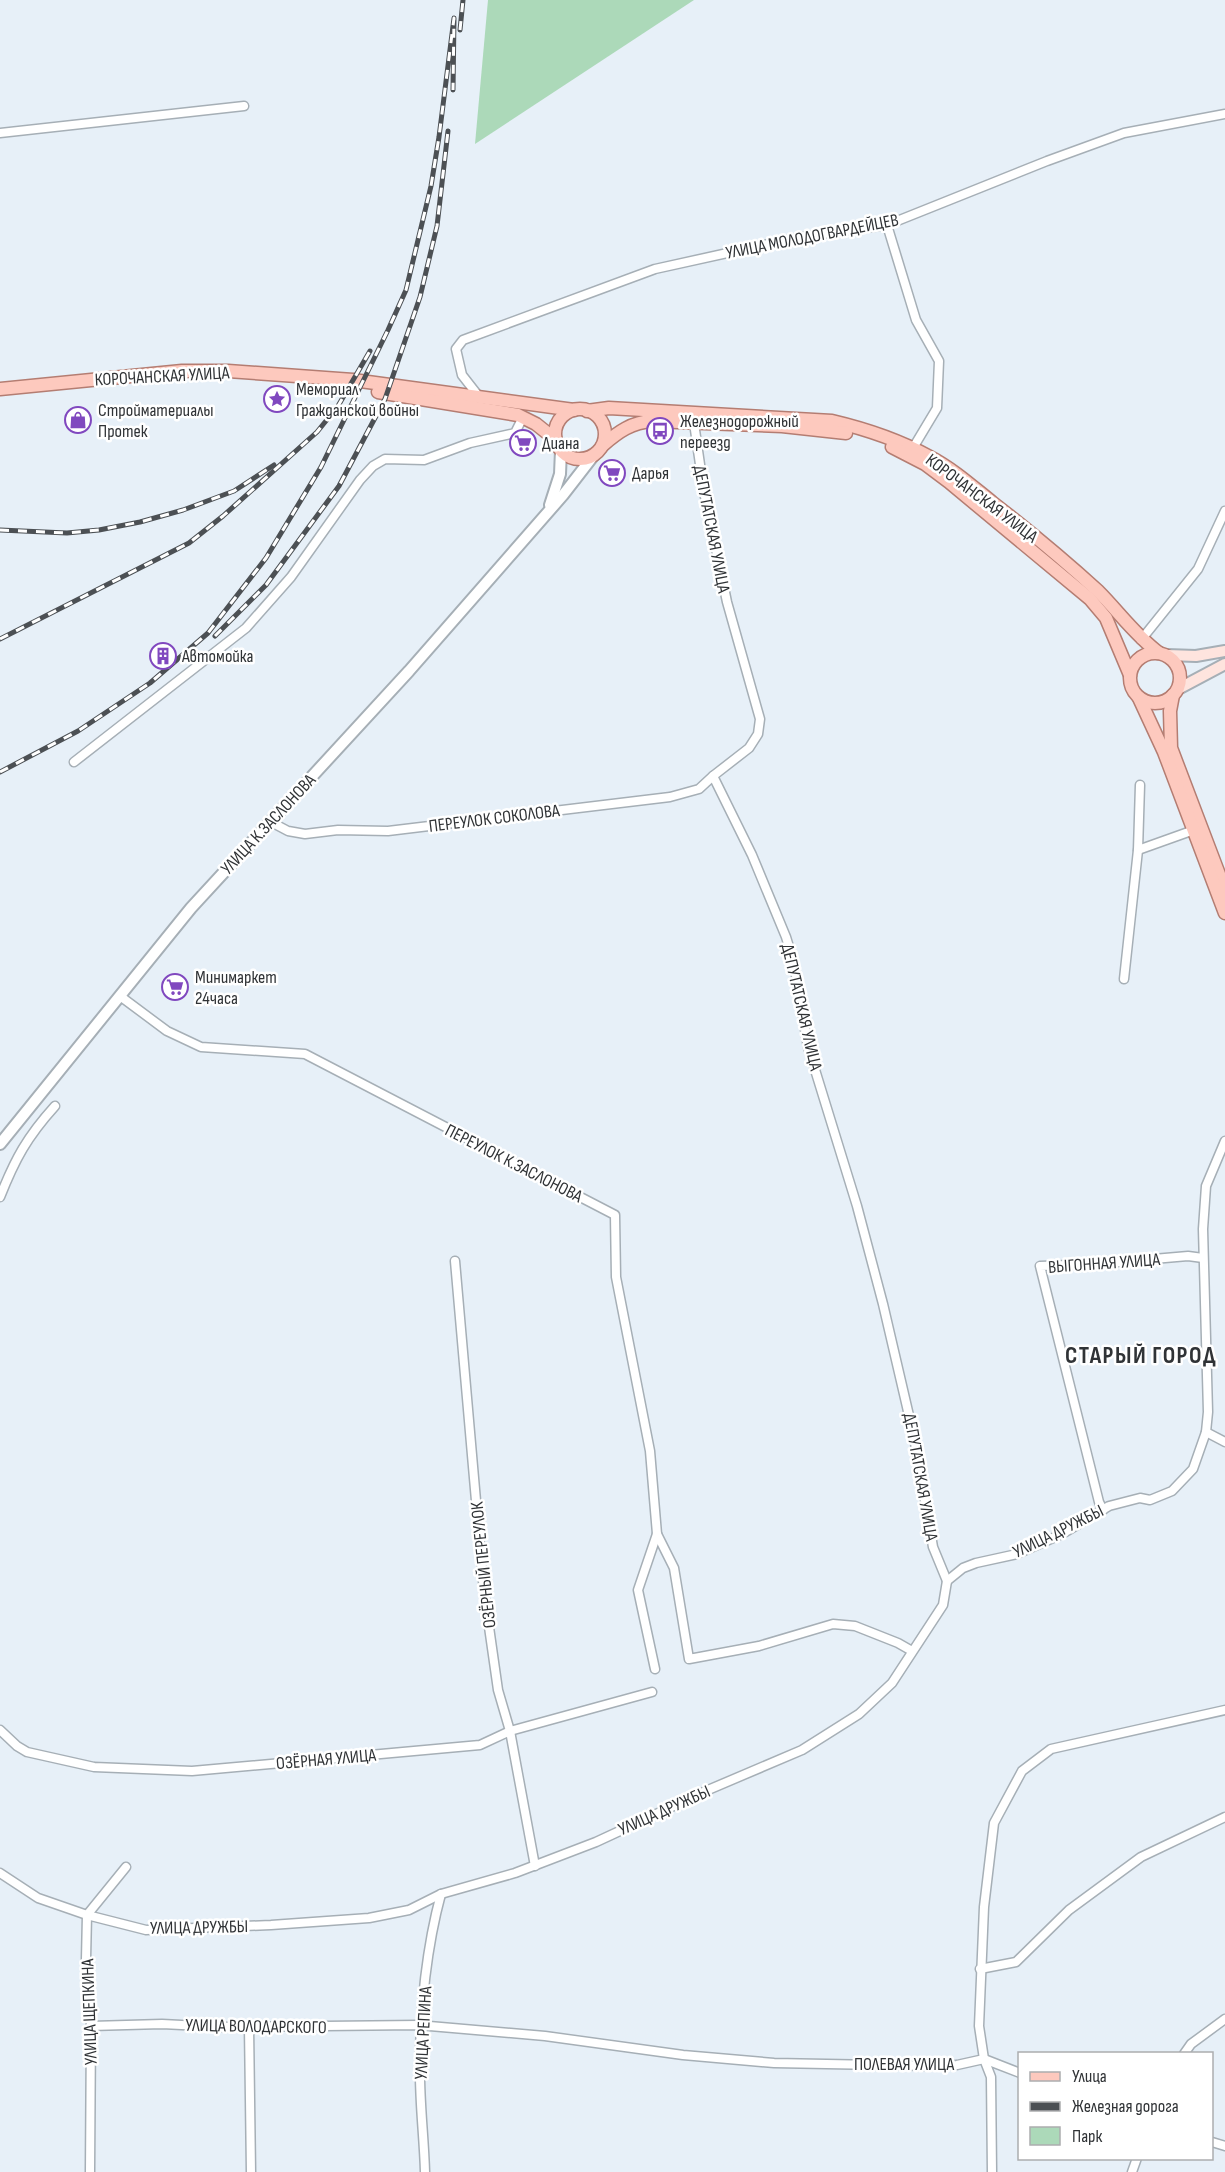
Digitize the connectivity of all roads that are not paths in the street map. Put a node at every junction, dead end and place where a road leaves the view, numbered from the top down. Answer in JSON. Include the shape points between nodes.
{"nodes":[{"id":1,"x":244,"y":106,"type":"dead end"},
{"id":2,"x":1225,"y":114,"type":"edge"},
{"id":3,"x":0,"y":133,"type":"edge"},
{"id":4,"x":887,"y":225,"type":"junction"},
{"id":5,"x":0,"y":388,"type":"edge"},
{"id":6,"x":0,"y":396,"type":"edge"},
{"id":7,"x":480,"y":398,"type":"junction"},
{"id":8,"x":574,"y":410,"type":"junction"},
{"id":9,"x":587,"y":411,"type":"junction"},
{"id":10,"x":523,"y":417,"type":"junction"},
{"id":11,"x":694,"y":423,"type":"junction"},
{"id":12,"x":558,"y":445,"type":"junction"},
{"id":13,"x":603,"y":445,"type":"junction"},
{"id":14,"x":913,"y":448,"type":"junction"},
{"id":15,"x":594,"y":455,"type":"junction"},
{"id":16,"x":1225,"y":510,"type":"edge"},
{"id":17,"x":546,"y":513,"type":"junction"},
{"id":18,"x":1141,"y":640,"type":"junction"},
{"id":19,"x":1225,"y":651,"type":"edge"},
{"id":20,"x":1163,"y":654,"type":"junction"},
{"id":21,"x":1225,"y":664,"type":"edge"},
{"id":22,"x":1130,"y":675,"type":"junction"},
{"id":23,"x":1176,"y":692,"type":"junction"},
{"id":24,"x":1139,"y":698,"type":"junction"},
{"id":25,"x":74,"y":762,"type":"dead end"},
{"id":26,"x":713,"y":776,"type":"junction"},
{"id":27,"x":1140,"y":785,"type":"dead end"},
{"id":28,"x":271,"y":822,"type":"junction"},
{"id":29,"x":1194,"y":830,"type":"junction"},
{"id":30,"x":1138,"y":850,"type":"junction"},
{"id":31,"x":1225,"y":890,"type":"edge"},
{"id":32,"x":1225,"y":913,"type":"edge"},
{"id":33,"x":1124,"y":979,"type":"dead end"},
{"id":34,"x":120,"y":996,"type":"junction"},
{"id":35,"x":55,"y":1106,"type":"dead end"},
{"id":36,"x":25,"y":1115,"type":"junction"},
{"id":37,"x":37,"y":1125,"type":"junction"},
{"id":38,"x":1225,"y":1141,"type":"edge"},
{"id":39,"x":0,"y":1144,"type":"edge"},
{"id":40,"x":0,"y":1197,"type":"edge"},
{"id":41,"x":1203,"y":1258,"type":"junction"},
{"id":42,"x":455,"y":1261,"type":"dead end"},
{"id":43,"x":1206,"y":1432,"type":"junction"},
{"id":44,"x":1225,"y":1442,"type":"edge"},
{"id":45,"x":1103,"y":1510,"type":"junction"},
{"id":46,"x":657,"y":1534,"type":"junction"},
{"id":47,"x":947,"y":1581,"type":"junction"},
{"id":48,"x":912,"y":1651,"type":"junction"},
{"id":49,"x":655,"y":1669,"type":"dead end"},
{"id":50,"x":652,"y":1692,"type":"dead end"},
{"id":51,"x":1225,"y":1710,"type":"edge"},
{"id":52,"x":0,"y":1730,"type":"edge"},
{"id":53,"x":510,"y":1731,"type":"junction"},
{"id":54,"x":1225,"y":1817,"type":"edge"},
{"id":55,"x":535,"y":1866,"type":"junction"},
{"id":56,"x":126,"y":1867,"type":"dead end"},
{"id":57,"x":0,"y":1873,"type":"edge"},
{"id":58,"x":441,"y":1894,"type":"junction"},
{"id":59,"x":87,"y":1915,"type":"junction"},
{"id":60,"x":980,"y":1969,"type":"junction"},
{"id":61,"x":1225,"y":2019,"type":"edge"},
{"id":62,"x":422,"y":2025,"type":"junction"},
{"id":63,"x":91,"y":2026,"type":"junction"},
{"id":64,"x":249,"y":2027,"type":"junction"},
{"id":65,"x":1185,"y":2052,"type":"edge"},
{"id":66,"x":984,"y":2060,"type":"junction"},
{"id":67,"x":1018,"y":2072,"type":"edge"},
{"id":68,"x":90,"y":2172,"type":"edge"},
{"id":69,"x":251,"y":2172,"type":"edge"},
{"id":70,"x":425,"y":2172,"type":"edge"},
{"id":71,"x":992,"y":2172,"type":"edge"}],
"edges":[{"from":1,"to":3,"type":"street"},
{"from":2,"to":4,"type":"street","name":"УЛИЦА МОЛОДОГВАРДЕЙЦЕВ","via":[[1124,133]]},
{"from":4,"to":7,"type":"street","name":"УЛИЦА МОЛОДОГВАРДЕЙЦЕВ","via":[[800,237],[655,269],[463,340],[456,349],[462,375]]},
{"from":4,"to":14,"type":"street","via":[[916,320],[939,361],[937,408]]},
{"from":5,"to":7,"type":"main road","name":"КОРОЧАНСКАЯ УЛИЦА","via":[[182,371],[228,371],[353,380]]},
{"from":6,"to":10,"type":"main road","name":"КОРОЧАНСКАЯ УЛИЦА","via":[[228,379],[360,389]]},
{"from":7,"to":8,"type":"main road","name":"КОРОЧАНСКАЯ УЛИЦА"},
{"from":8,"to":9,"type":"main road"},
{"from":8,"to":12,"type":"main road","via":[[559,422]]},
{"from":9,"to":13,"type":"main road","via":[[603,424]]},
{"from":9,"to":14,"type":"main road","name":"КОРОЧАНСКАЯ УЛИЦА","via":[[609,408],[832,421]]},
{"from":10,"to":12,"type":"main road","name":"КОРОЧАНСКАЯ УЛИЦА"},
{"from":10,"to":25,"type":"street","via":[[515,434],[470,443],[424,460],[385,459],[373,466],[291,577],[246,628]]},
{"from":11,"to":13,"type":"main road","name":"КОРОЧАНСКАЯ УЛИЦА","via":[[642,422],[617,433]]},
{"from":11,"to":22,"type":"main road","name":"КОРОЧАНСКАЯ УЛИЦА","via":[[832,430],[891,447],[925,464],[1090,599],[1106,618]]},
{"from":11,"to":26,"type":"street","name":"ДЕПУТАТСКАЯ УЛИЦА","via":[[727,602],[760,718],[758,734],[749,748]]},
{"from":12,"to":15,"type":"main road","via":[[576,459]]},
{"from":12,"to":17,"type":"street","name":"УЛИЦА К.ЗАСЛОНОВА","via":[[560,474]]},
{"from":13,"to":15,"type":"main road"},
{"from":14,"to":18,"type":"main road","name":"КОРОЧАНСКАЯ УЛИЦА","via":[[950,470],[1038,539],[1105,598]]},
{"from":15,"to":17,"type":"street","name":"УЛИЦА К.ЗАСЛОНОВА"},
{"from":16,"to":18,"type":"street","via":[[1198,568]]},
{"from":17,"to":28,"type":"street","name":"УЛИЦА К.ЗАСЛОНОВА"},
{"from":18,"to":20,"type":"main road","name":"КОРОЧАНСКАЯ УЛИЦА"},
{"from":19,"to":20,"type":"main road","via":[[1196,656]]},
{"from":20,"to":22,"type":"main road","via":[[1150,653],[1136,661]]},
{"from":20,"to":23,"type":"main road","via":[[1173,660],[1180,674]]},
{"from":21,"to":23,"type":"main road"},
{"from":22,"to":24,"type":"main road","via":[[1130,684]]},
{"from":23,"to":24,"type":"main road","via":[[1167,700],[1153,703]]},
{"from":23,"to":31,"type":"main road","via":[[1170,711],[1172,748]]},
{"from":24,"to":29,"type":"main road"},
{"from":26,"to":28,"type":"street","name":"ПЕРЕУЛОК СОКОЛОВА","via":[[699,789],[670,797],[388,831],[304,834]]},
{"from":26,"to":47,"type":"street","name":"ДЕПУТАТСКАЯ УЛИЦА","via":[[760,874],[794,963],[808,1047],[883,1304],[914,1437],[933,1547]]},
{"from":27,"to":30,"type":"street"},
{"from":28,"to":34,"type":"street","name":"УЛИЦА К.ЗАСЛОНОВА","via":[[191,908]]},
{"from":29,"to":30,"type":"street"},
{"from":29,"to":32,"type":"main road"},
{"from":30,"to":33,"type":"street"},
{"from":34,"to":36,"type":"street","name":"УЛИЦА К.ЗАСЛОНОВА"},
{"from":34,"to":46,"type":"street","name":"ПЕРЕУЛОК К.ЗАСЛОНОВА","via":[[166,1031],[201,1047],[305,1054],[615,1215],[616,1277],[650,1451]]},
{"from":35,"to":37,"type":"street"},
{"from":36,"to":37,"type":"street"},
{"from":36,"to":39,"type":"street","name":"УЛИЦА К.ЗАСЛОНОВА"},
{"from":37,"to":40,"type":"street","via":[[15,1160]]},
{"from":38,"to":41,"type":"street","via":[[1206,1186]]},
{"from":41,"to":43,"type":"street"},
{"from":41,"to":45,"type":"street","name":"ВЫГОННАЯ УЛИЦА","via":[[1040,1266]]},
{"from":42,"to":53,"type":"street","name":"ОЗЁРНЫЙ ПЕРЕУЛОК","via":[[484,1592],[498,1690]]},
{"from":43,"to":44,"type":"street"},
{"from":43,"to":45,"type":"street","name":"УЛИЦА ДРУЖБЫ","via":[[1193,1469],[1172,1491]]},
{"from":45,"to":47,"type":"street","name":"УЛИЦА ДРУЖБЫ","via":[[1017,1554],[963,1568]]},
{"from":46,"to":48,"type":"street","name":"ПЕРЕУЛОК К.ЗАСЛОНОВА","via":[[674,1568],[689,1659],[759,1646],[833,1624],[855,1626]]},
{"from":46,"to":49,"type":"street","name":"ПЕРЕУЛОК К.ЗАСЛОНОВА","via":[[638,1590]]},
{"from":47,"to":48,"type":"street","name":"УЛИЦА ДРУЖБЫ","via":[[943,1605]]},
{"from":48,"to":55,"type":"street","name":"УЛИЦА ДРУЖБЫ","via":[[892,1683],[859,1714],[802,1750]]},
{"from":50,"to":53,"type":"street","name":"ОЗЁРНАЯ УЛИЦА"},
{"from":51,"to":60,"type":"street","via":[[1051,1749],[1022,1771],[994,1823]]},
{"from":52,"to":53,"type":"street","name":"ОЗЁРНАЯ УЛИЦА","via":[[27,1752],[94,1767],[192,1771],[480,1745]]},
{"from":53,"to":55,"type":"street","name":"ОЗЁРНЫЙ ПЕРЕУЛОК"},
{"from":54,"to":60,"type":"street","via":[[1141,1857],[1069,1910],[1016,1962]]},
{"from":55,"to":58,"type":"street","name":"УЛИЦА ДРУЖБЫ"},
{"from":56,"to":59,"type":"street"},
{"from":57,"to":59,"type":"street","name":"УЛИЦА ДРУЖБЫ","via":[[38,1898]]},
{"from":58,"to":59,"type":"street","name":"УЛИЦА ДРУЖБЫ","via":[[409,1910],[379,1916],[271,1926],[146,1930]]},
{"from":58,"to":62,"type":"street","name":"УЛИЦА РЕПИНА","via":[[433,1924]]},
{"from":59,"to":63,"type":"street","name":"УЛИЦА ЩЕПКИНА"},
{"from":60,"to":66,"type":"street","via":[[979,2026]]},
{"from":61,"to":65,"type":"street"},
{"from":62,"to":64,"type":"street","name":"УЛИЦА ВОЛОДАРСКОГО"},
{"from":62,"to":66,"type":"street","name":"ПОЛЕВАЯ УЛИЦА","via":[[774,2063],[931,2066]]},
{"from":62,"to":70,"type":"street","name":"УЛИЦА РЕПИНА"},
{"from":63,"to":64,"type":"street","name":"УЛИЦА ВОЛОДАРСКОГО"},
{"from":63,"to":68,"type":"street","name":"УЛИЦА ЩЕПКИНА"},
{"from":64,"to":69,"type":"street"},
{"from":66,"to":67,"type":"street"},
{"from":66,"to":71,"type":"street","via":[[991,2077]]}]}
